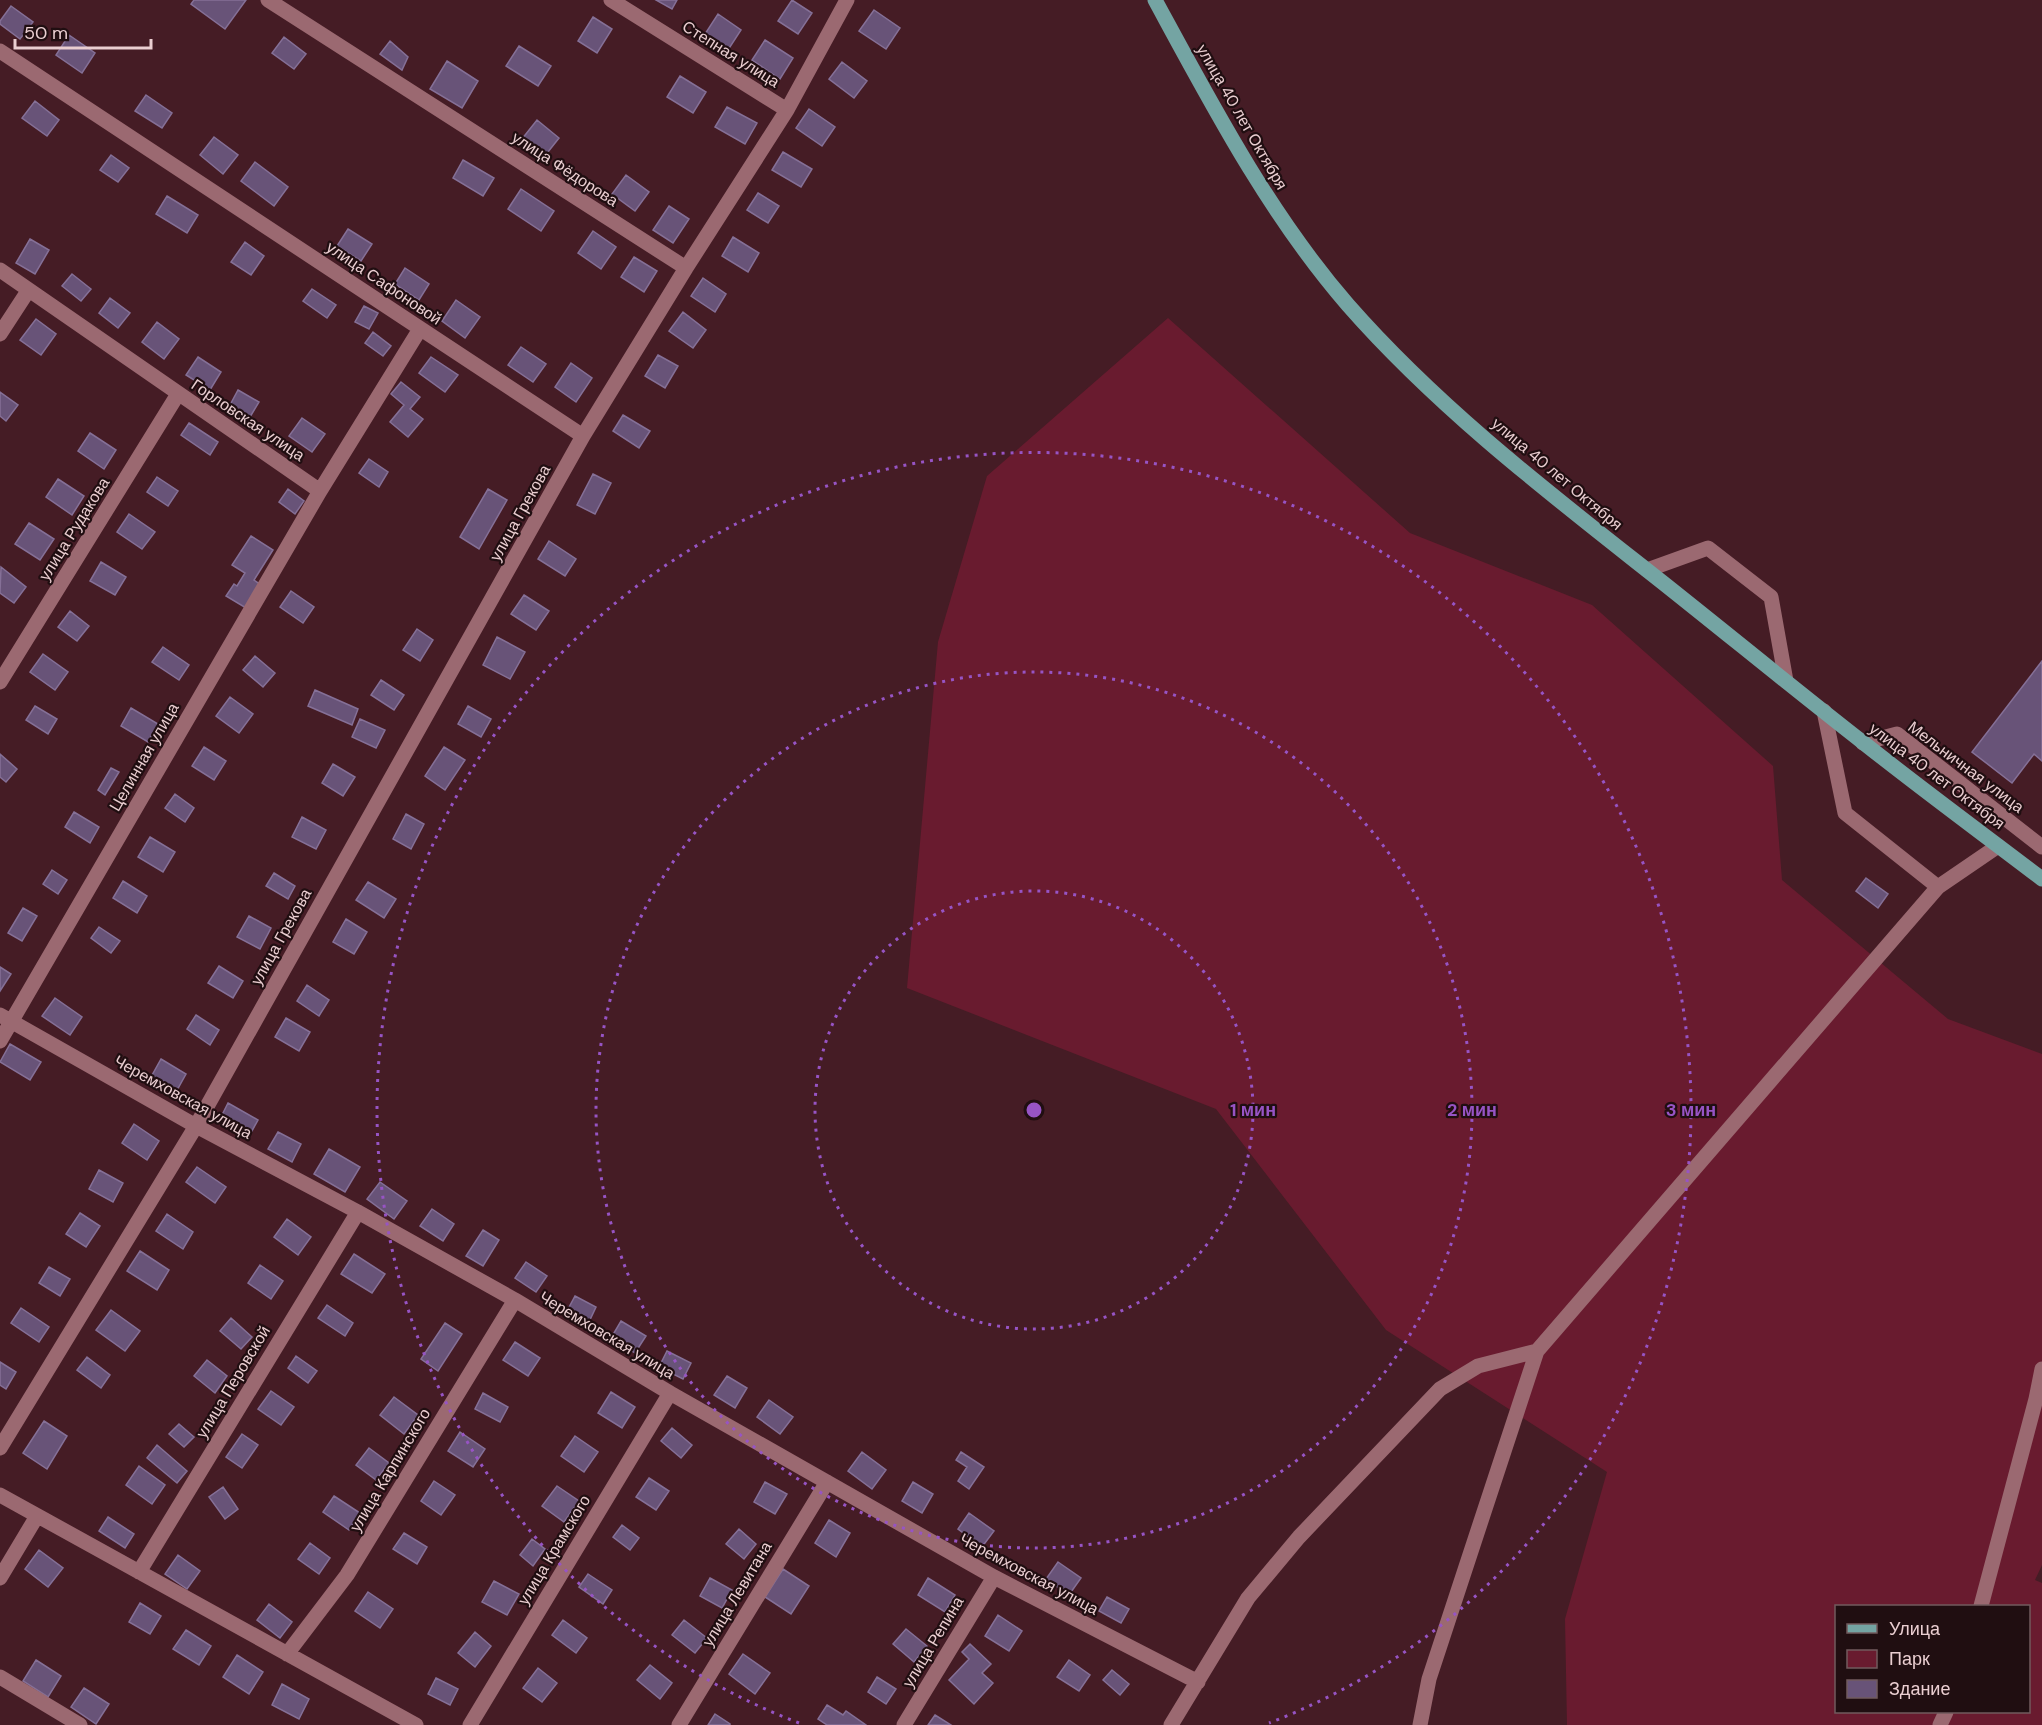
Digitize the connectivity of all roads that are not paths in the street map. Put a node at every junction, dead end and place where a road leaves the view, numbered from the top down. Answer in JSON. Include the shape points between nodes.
{"nodes":[{"id":1,"x":268,"y":0,"type":"edge"},
{"id":2,"x":611,"y":0,"type":"edge"},
{"id":3,"x":847,"y":0,"type":"edge"},
{"id":4,"x":1155,"y":0,"type":"edge"},
{"id":5,"x":0,"y":51,"type":"edge"},
{"id":6,"x":787,"y":110,"type":"junction"},
{"id":7,"x":686,"y":268,"type":"junction"},
{"id":8,"x":0,"y":270,"type":"edge"},
{"id":9,"x":28,"y":291,"type":"junction"},
{"id":10,"x":420,"y":329,"type":"junction"},
{"id":11,"x":0,"y":334,"type":"edge"},
{"id":12,"x":178,"y":394,"type":"junction"},
{"id":13,"x":584,"y":436,"type":"junction"},
{"id":14,"x":320,"y":491,"type":"junction"},
{"id":15,"x":1647,"y":570,"type":"junction"},
{"id":16,"x":1786,"y":681,"type":"junction"},
{"id":17,"x":0,"y":682,"type":"edge"},
{"id":18,"x":1824,"y":711,"type":"junction"},
{"id":19,"x":1863,"y":743,"type":"junction"},
{"id":20,"x":1998,"y":846,"type":"junction"},
{"id":21,"x":2042,"y":847,"type":"edge"},
{"id":22,"x":2042,"y":879,"type":"edge"},
{"id":23,"x":1938,"y":887,"type":"junction"},
{"id":24,"x":6,"y":1018,"type":"edge"},
{"id":25,"x":0,"y":1041,"type":"edge"},
{"id":26,"x":196,"y":1126,"type":"junction"},
{"id":27,"x":358,"y":1212,"type":"junction"},
{"id":28,"x":514,"y":1300,"type":"junction"},
{"id":29,"x":1537,"y":1351,"type":"junction"},
{"id":30,"x":2042,"y":1370,"type":"edge"},
{"id":31,"x":670,"y":1393,"type":"junction"},
{"id":32,"x":0,"y":1448,"type":"edge"},
{"id":33,"x":827,"y":1482,"type":"junction"},
{"id":34,"x":0,"y":1495,"type":"edge"},
{"id":35,"x":37,"y":1516,"type":"junction"},
{"id":36,"x":139,"y":1572,"type":"junction"},
{"id":37,"x":994,"y":1577,"type":"junction"},
{"id":38,"x":0,"y":1578,"type":"edge"},
{"id":39,"x":1981,"y":1605,"type":"edge"},
{"id":40,"x":287,"y":1654,"type":"junction"},
{"id":41,"x":0,"y":1677,"type":"edge"},
{"id":42,"x":1198,"y":1682,"type":"junction"},
{"id":43,"x":80,"y":1725,"type":"edge"},
{"id":44,"x":416,"y":1725,"type":"edge"},
{"id":45,"x":470,"y":1725,"type":"edge"},
{"id":46,"x":679,"y":1725,"type":"edge"},
{"id":47,"x":904,"y":1725,"type":"edge"},
{"id":48,"x":1171,"y":1725,"type":"edge"},
{"id":49,"x":1420,"y":1725,"type":"edge"}],
"edges":[{"from":1,"to":7,"type":"street","name":"улица Фёдорова"},
{"from":2,"to":6,"type":"street","name":"Степная улица"},
{"from":3,"to":6,"type":"street","name":"Степная улица"},
{"from":4,"to":15,"type":"main road","name":"улица 40 лет Октября","via":[[1275,209],[1348,304],[1451,408],[1560,503]]},
{"from":5,"to":10,"type":"street","name":"улица Сафоновой"},
{"from":6,"to":7,"type":"street"},
{"from":7,"to":13,"type":"street"},
{"from":8,"to":9,"type":"street","name":"Горловская улица"},
{"from":9,"to":11,"type":"street"},
{"from":9,"to":12,"type":"street","name":"Горловская улица"},
{"from":10,"to":13,"type":"street","name":"улица Сафоновой"},
{"from":10,"to":14,"type":"street"},
{"from":12,"to":14,"type":"street","name":"Горловская улица"},
{"from":12,"to":17,"type":"street","name":"улица Рудакова"},
{"from":13,"to":26,"type":"street","name":"улица Грекова"},
{"from":14,"to":24,"type":"street","name":"Целинная улица"},
{"from":15,"to":16,"type":"main road","name":"улица 40 лет Октября"},
{"from":15,"to":16,"type":"street","via":[[1708,548],[1771,597]]},
{"from":16,"to":18,"type":"main road","name":"улица 40 лет Октября"},
{"from":18,"to":19,"type":"main road","name":"улица 40 лет Октября"},
{"from":18,"to":23,"type":"street","via":[[1845,813]]},
{"from":19,"to":20,"type":"main road","name":"улица 40 лет Октября"},
{"from":19,"to":21,"type":"street","name":"Мельничная улица","via":[[1897,734]]},
{"from":20,"to":22,"type":"main road","name":"улица 40 лет Октября"},
{"from":20,"to":23,"type":"street"},
{"from":23,"to":29,"type":"street"},
{"from":24,"to":25,"type":"street","name":"Целинная улица"},
{"from":24,"to":26,"type":"street","name":"Черемховская улица"},
{"from":26,"to":27,"type":"street","name":"Черемховская улица"},
{"from":26,"to":32,"type":"street","name":"улица Грекова"},
{"from":27,"to":28,"type":"street","name":"Черемховская улица"},
{"from":27,"to":36,"type":"street","name":"улица Перовской"},
{"from":28,"to":31,"type":"street","name":"Черемховская улица"},
{"from":28,"to":40,"type":"street","name":"улица Карпинского","via":[[347,1575]]},
{"from":29,"to":42,"type":"street","via":[[1478,1366],[1440,1389],[1299,1537],[1248,1598]]},
{"from":29,"to":49,"type":"street","via":[[1429,1679]]},
{"from":30,"to":39,"type":"street"},
{"from":31,"to":33,"type":"street","name":"Черемховская улица"},
{"from":31,"to":45,"type":"street","name":"улица Крамского"},
{"from":33,"to":37,"type":"street","name":"Черемховская улица"},
{"from":33,"to":46,"type":"street","name":"улица Левитана"},
{"from":34,"to":35,"type":"street"},
{"from":35,"to":36,"type":"street"},
{"from":35,"to":38,"type":"street"},
{"from":36,"to":40,"type":"street"},
{"from":37,"to":42,"type":"street","name":"Черемховская улица"},
{"from":37,"to":47,"type":"street","name":"улица Репина"},
{"from":40,"to":44,"type":"street"},
{"from":41,"to":43,"type":"street"},
{"from":42,"to":48,"type":"street"}]}
